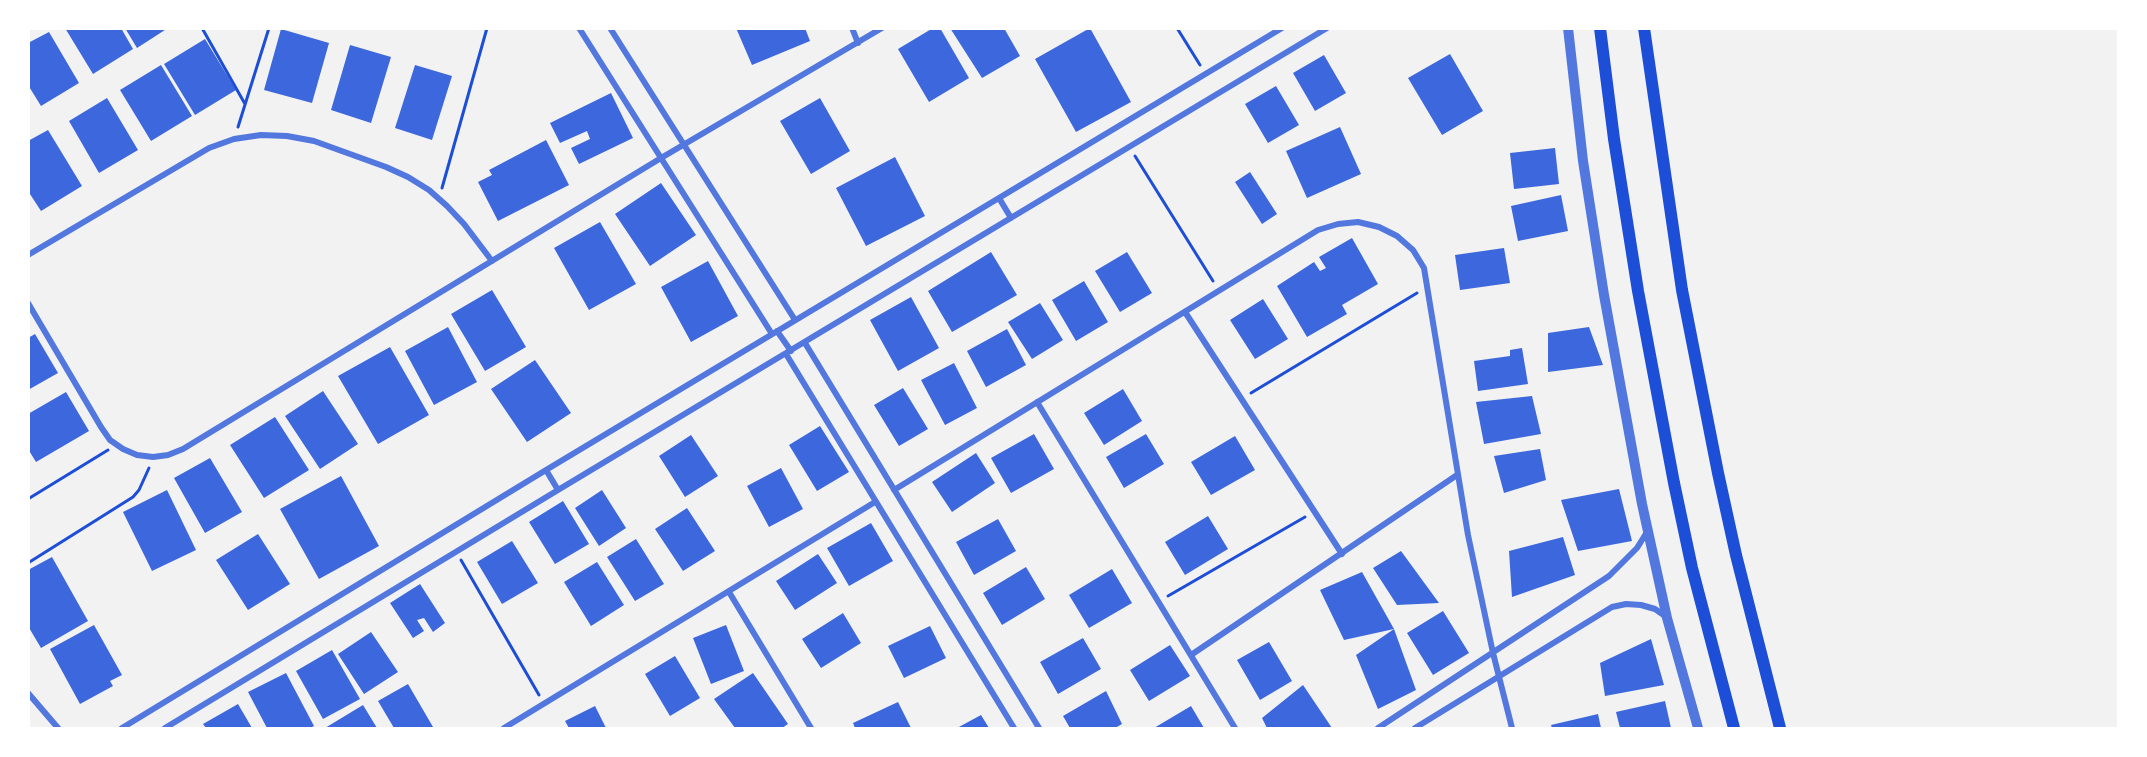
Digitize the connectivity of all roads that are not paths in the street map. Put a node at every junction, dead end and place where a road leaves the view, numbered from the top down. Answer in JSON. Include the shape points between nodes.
{"nodes":[{"id":1,"x":579,"y":28,"type":"edge"},
{"id":2,"x":610,"y":28,"type":"edge"},
{"id":3,"x":852,"y":28,"type":"edge"},
{"id":4,"x":882,"y":28,"type":"edge"},
{"id":5,"x":1282,"y":28,"type":"edge"},
{"id":6,"x":1326,"y":28,"type":"edge"},
{"id":7,"x":1568,"y":28,"type":"edge"},
{"id":8,"x":1600,"y":28,"type":"edge"},
{"id":9,"x":1644,"y":28,"type":"edge"},
{"id":10,"x":858,"y":43,"type":"junction"},
{"id":11,"x":684,"y":145,"type":"junction"},
{"id":12,"x":661,"y":158,"type":"junction"},
{"id":13,"x":999,"y":198,"type":"junction"},
{"id":14,"x":1011,"y":218,"type":"junction"},
{"id":15,"x":28,"y":255,"type":"edge"},
{"id":16,"x":492,"y":261,"type":"junction"},
{"id":17,"x":28,"y":303,"type":"edge"},
{"id":18,"x":1185,"y":312,"type":"junction"},
{"id":19,"x":795,"y":320,"type":"junction"},
{"id":20,"x":775,"y":333,"type":"junction"},
{"id":21,"x":805,"y":343,"type":"junction"},
{"id":22,"x":788,"y":353,"type":"junction"},
{"id":23,"x":1037,"y":402,"type":"junction"},
{"id":24,"x":546,"y":470,"type":"junction"},
{"id":25,"x":1457,"y":475,"type":"junction"},
{"id":26,"x":558,"y":490,"type":"junction"},
{"id":27,"x":894,"y":490,"type":"junction"},
{"id":28,"x":875,"y":502,"type":"junction"},
{"id":29,"x":1648,"y":531,"type":"junction"},
{"id":30,"x":1342,"y":554,"type":"junction"},
{"id":31,"x":729,"y":592,"type":"junction"},
{"id":32,"x":1667,"y":618,"type":"junction"},
{"id":33,"x":1493,"y":652,"type":"junction"},
{"id":34,"x":1191,"y":655,"type":"junction"},
{"id":35,"x":1499,"y":676,"type":"junction"},
{"id":36,"x":28,"y":693,"type":"edge"},
{"id":37,"x":58,"y":729,"type":"edge"},
{"id":38,"x":122,"y":729,"type":"edge"},
{"id":39,"x":165,"y":729,"type":"edge"},
{"id":40,"x":504,"y":729,"type":"edge"},
{"id":41,"x":811,"y":729,"type":"edge"},
{"id":42,"x":1014,"y":729,"type":"edge"},
{"id":43,"x":1039,"y":729,"type":"edge"},
{"id":44,"x":1236,"y":729,"type":"edge"},
{"id":45,"x":1378,"y":729,"type":"edge"},
{"id":46,"x":1415,"y":729,"type":"edge"},
{"id":47,"x":1512,"y":729,"type":"edge"},
{"id":48,"x":1698,"y":729,"type":"edge"},
{"id":49,"x":1734,"y":729,"type":"edge"},
{"id":50,"x":1780,"y":729,"type":"edge"}],
"edges":[{"from":1,"to":12,"type":"street"},
{"from":2,"to":11,"type":"street"},
{"from":3,"to":10,"type":"street"},
{"from":4,"to":10,"type":"street"},
{"from":5,"to":13,"type":"street"},
{"from":6,"to":14,"type":"street"},
{"from":7,"to":29,"type":"street","via":[[1600,273]]},
{"from":8,"to":49,"type":"main road","via":[[1636,279],[1680,515]]},
{"from":9,"to":50,"type":"main road","via":[[1682,290],[1715,462]]},
{"from":10,"to":11,"type":"street"},
{"from":11,"to":12,"type":"street"},
{"from":11,"to":19,"type":"street"},
{"from":12,"to":16,"type":"street"},
{"from":12,"to":20,"type":"street"},
{"from":13,"to":14,"type":"street"},
{"from":13,"to":19,"type":"street"},
{"from":14,"to":21,"type":"street"},
{"from":15,"to":16,"type":"street","via":[[209,147],[261,135],[314,141],[408,177],[439,199]]},
{"from":16,"to":17,"type":"street","via":[[183,450],[153,457],[137,455],[110,440]]},
{"from":18,"to":23,"type":"street"},
{"from":18,"to":25,"type":"street","via":[[1318,230],[1359,222],[1397,236],[1413,250],[1424,268]]},
{"from":18,"to":30,"type":"street"},
{"from":19,"to":20,"type":"street"},
{"from":20,"to":22,"type":"street"},
{"from":20,"to":24,"type":"street"},
{"from":21,"to":22,"type":"street"},
{"from":21,"to":27,"type":"street"},
{"from":22,"to":26,"type":"street"},
{"from":22,"to":28,"type":"street"},
{"from":23,"to":27,"type":"street"},
{"from":23,"to":34,"type":"street"},
{"from":24,"to":26,"type":"street"},
{"from":24,"to":38,"type":"street"},
{"from":25,"to":30,"type":"street"},
{"from":25,"to":33,"type":"street"},
{"from":26,"to":39,"type":"street"},
{"from":27,"to":43,"type":"street"},
{"from":28,"to":31,"type":"street"},
{"from":28,"to":42,"type":"street"},
{"from":29,"to":32,"type":"street"},
{"from":29,"to":33,"type":"street","via":[[1631,556],[1610,576]]},
{"from":30,"to":34,"type":"street"},
{"from":31,"to":40,"type":"street"},
{"from":31,"to":41,"type":"street"},
{"from":32,"to":35,"type":"street","via":[[1641,605],[1612,607]]},
{"from":32,"to":48,"type":"street"},
{"from":33,"to":35,"type":"street"},
{"from":33,"to":45,"type":"street"},
{"from":34,"to":44,"type":"street"},
{"from":35,"to":46,"type":"street"},
{"from":35,"to":47,"type":"street"},
{"from":36,"to":37,"type":"street"}]}
